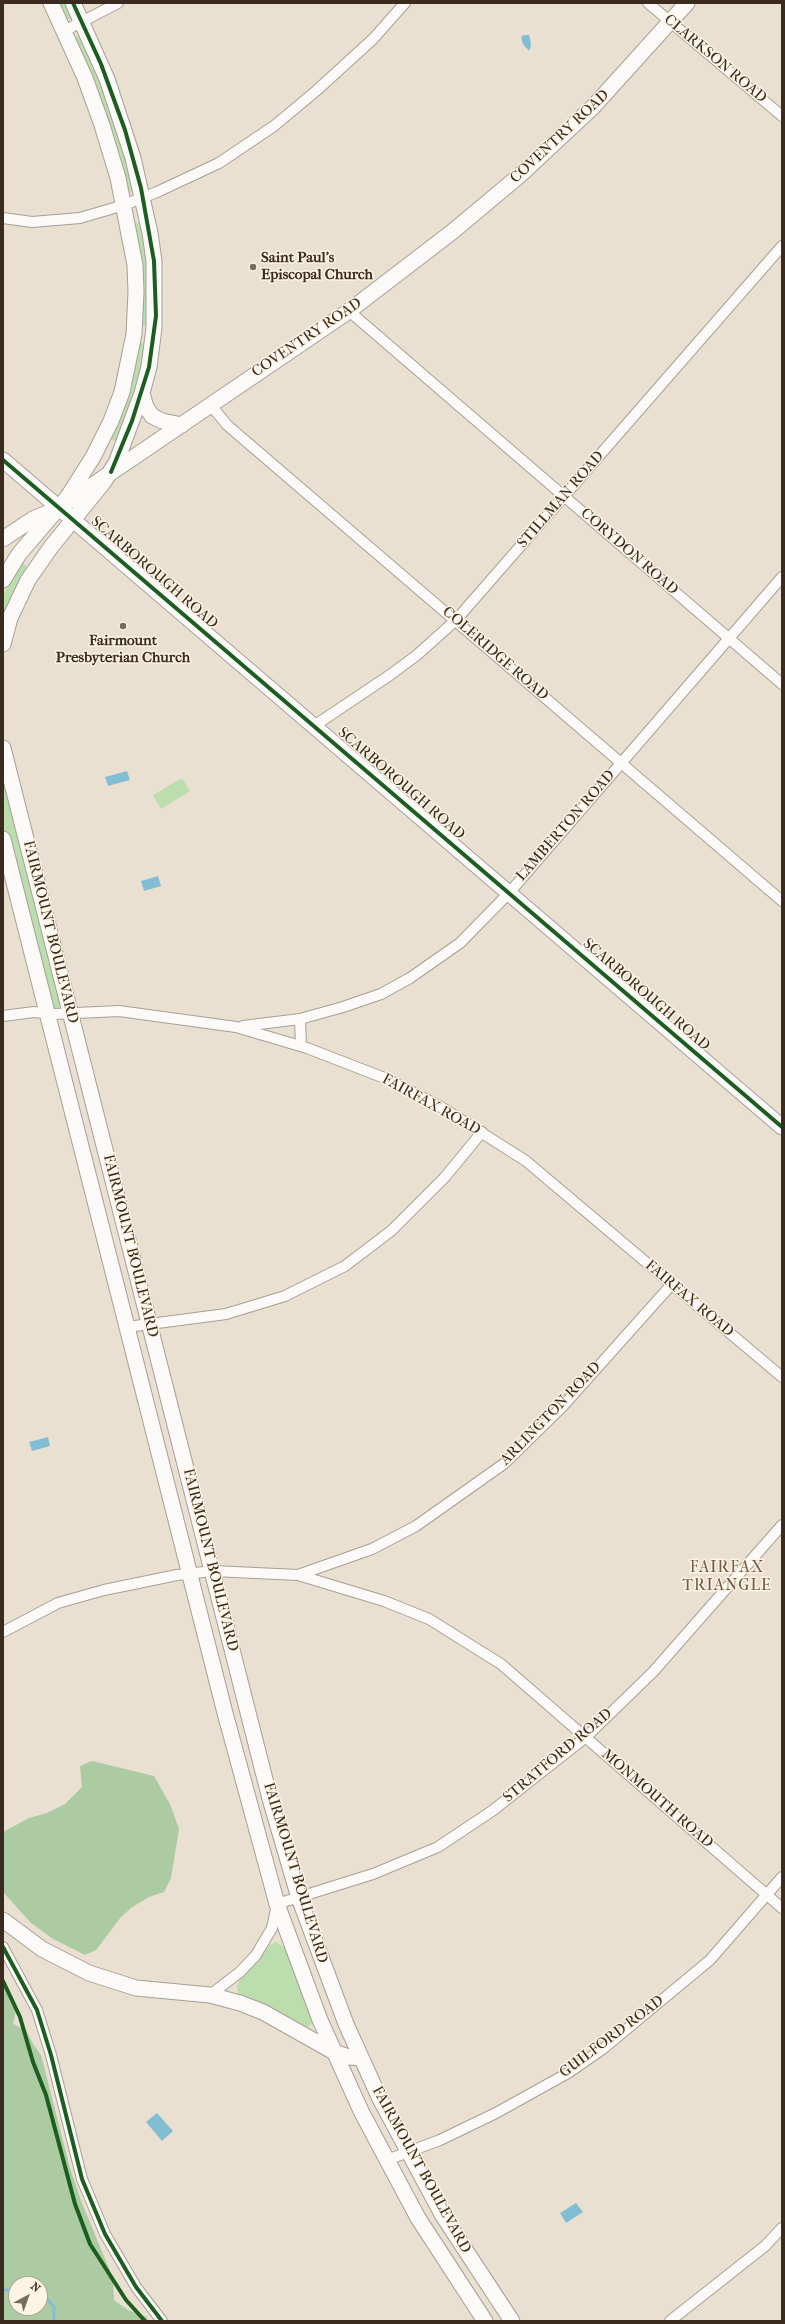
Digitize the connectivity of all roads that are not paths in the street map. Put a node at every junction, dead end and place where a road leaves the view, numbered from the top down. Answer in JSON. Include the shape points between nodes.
{"nodes":[{"id":1,"x":51,"y":3,"type":"edge"},
{"id":2,"x":73,"y":3,"type":"edge"},
{"id":3,"x":118,"y":3,"type":"edge"},
{"id":4,"x":405,"y":3,"type":"edge"},
{"id":5,"x":648,"y":3,"type":"edge"},
{"id":6,"x":687,"y":3,"type":"edge"},
{"id":7,"x":82,"y":22,"type":"junction"},
{"id":8,"x":671,"y":22,"type":"junction"},
{"id":9,"x":64,"y":31,"type":"junction"},
{"id":10,"x":782,"y":116,"type":"edge"},
{"id":11,"x":143,"y":198,"type":"junction"},
{"id":12,"x":124,"y":205,"type":"junction"},
{"id":13,"x":3,"y":218,"type":"edge"},
{"id":14,"x":782,"y":246,"type":"edge"},
{"id":15,"x":349,"y":311,"type":"junction"},
{"id":16,"x":134,"y":334,"type":"junction"},
{"id":17,"x":153,"y":337,"type":"junction"},
{"id":18,"x":142,"y":393,"type":"junction"},
{"id":19,"x":210,"y":404,"type":"junction"},
{"id":20,"x":182,"y":425,"type":"junction"},
{"id":21,"x":100,"y":444,"type":"junction"},
{"id":22,"x":138,"y":453,"type":"junction"},
{"id":23,"x":120,"y":454,"type":"junction"},
{"id":24,"x":3,"y":460,"type":"edge"},
{"id":25,"x":111,"y":472,"type":"junction"},
{"id":26,"x":565,"y":496,"type":"junction"},
{"id":27,"x":59,"y":508,"type":"junction"},
{"id":28,"x":73,"y":520,"type":"junction"},
{"id":29,"x":3,"y":539,"type":"edge"},
{"id":30,"x":8,"y":565,"type":"edge"},
{"id":31,"x":782,"y":577,"type":"edge"},
{"id":32,"x":3,"y":580,"type":"edge"},
{"id":33,"x":456,"y":620,"type":"junction"},
{"id":34,"x":730,"y":638,"type":"junction"},
{"id":35,"x":3,"y":644,"type":"edge"},
{"id":36,"x":782,"y":684,"type":"edge"},
{"id":37,"x":314,"y":726,"type":"junction"},
{"id":38,"x":4,"y":757,"type":"edge"},
{"id":39,"x":621,"y":763,"type":"junction"},
{"id":40,"x":3,"y":839,"type":"edge"},
{"id":41,"x":509,"y":893,"type":"junction"},
{"id":42,"x":782,"y":900,"type":"edge"},
{"id":43,"x":47,"y":1013,"type":"junction"},
{"id":44,"x":70,"y":1013,"type":"junction"},
{"id":45,"x":3,"y":1016,"type":"edge"},
{"id":46,"x":300,"y":1019,"type":"junction"},
{"id":47,"x":236,"y":1027,"type":"junction"},
{"id":48,"x":301,"y":1046,"type":"junction"},
{"id":49,"x":782,"y":1126,"type":"edge"},
{"id":50,"x":482,"y":1132,"type":"junction"},
{"id":51,"x":672,"y":1284,"type":"junction"},
{"id":52,"x":150,"y":1324,"type":"junction"},
{"id":53,"x":127,"y":1327,"type":"junction"},
{"id":54,"x":782,"y":1378,"type":"edge"},
{"id":55,"x":782,"y":1525,"type":"edge"},
{"id":56,"x":213,"y":1571,"type":"junction"},
{"id":57,"x":190,"y":1573,"type":"junction"},
{"id":58,"x":298,"y":1575,"type":"junction"},
{"id":59,"x":3,"y":1632,"type":"edge"},
{"id":60,"x":586,"y":1737,"type":"junction"},
{"id":61,"x":782,"y":1877,"type":"edge"},
{"id":62,"x":766,"y":1895,"type":"junction"},
{"id":63,"x":299,"y":1898,"type":"junction"},
{"id":64,"x":278,"y":1904,"type":"junction"},
{"id":65,"x":782,"y":1908,"type":"edge"},
{"id":66,"x":3,"y":1920,"type":"edge"},
{"id":67,"x":3,"y":1947,"type":"edge"},
{"id":68,"x":210,"y":1995,"type":"junction"},
{"id":69,"x":334,"y":2052,"type":"junction"},
{"id":70,"x":361,"y":2058,"type":"junction"},
{"id":71,"x":408,"y":2153,"type":"junction"},
{"id":72,"x":386,"y":2160,"type":"junction"},
{"id":73,"x":782,"y":2228,"type":"edge"},
{"id":74,"x":162,"y":2321,"type":"edge"},
{"id":75,"x":484,"y":2321,"type":"edge"},
{"id":76,"x":512,"y":2321,"type":"edge"},
{"id":77,"x":670,"y":2321,"type":"edge"}],
"edges":[{"from":1,"to":9,"type":"main road"},
{"from":2,"to":7,"type":"main road"},
{"from":3,"to":7,"type":"street"},
{"from":4,"to":11,"type":"street","via":[[373,39],[274,126],[190,178]]},
{"from":5,"to":8,"type":"street","name":"CLARKSON ROAD"},
{"from":6,"to":8,"type":"main road","name":"COVENTRY ROAD"},
{"from":7,"to":9,"type":"street"},
{"from":7,"to":11,"type":"main road","via":[[120,113]]},
{"from":8,"to":10,"type":"street","name":"CLARKSON ROAD"},
{"from":8,"to":15,"type":"main road","name":"COVENTRY ROAD","via":[[597,103],[519,176],[452,232]]},
{"from":9,"to":12,"type":"main road","via":[[97,108]]},
{"from":11,"to":12,"type":"street"},
{"from":11,"to":17,"type":"main road","via":[[156,288]]},
{"from":12,"to":13,"type":"street","via":[[80,218],[32,222]]},
{"from":12,"to":16,"type":"main road","via":[[136,278]]},
{"from":14,"to":26,"type":"street","name":"STILLMAN ROAD"},
{"from":15,"to":19,"type":"main road","name":"COVENTRY ROAD"},
{"from":15,"to":26,"type":"street","name":"CORYDON ROAD"},
{"from":16,"to":17,"type":"main road"},
{"from":16,"to":21,"type":"main road","via":[[122,392]]},
{"from":17,"to":18,"type":"main road"},
{"from":18,"to":20,"type":"main road","via":[[152,416],[162,422]]},
{"from":18,"to":23,"type":"main road"},
{"from":19,"to":20,"type":"main road","name":"COVENTRY ROAD"},
{"from":19,"to":33,"type":"street","name":"COLERIDGE ROAD","via":[[227,425]]},
{"from":20,"to":22,"type":"main road","name":"COVENTRY ROAD"},
{"from":21,"to":23,"type":"main road","via":[[106,452]]},
{"from":21,"to":27,"type":"main road"},
{"from":22,"to":23,"type":"main road"},
{"from":22,"to":25,"type":"main road","name":"COVENTRY ROAD"},
{"from":23,"to":25,"type":"main road"},
{"from":24,"to":27,"type":"main road","name":"SCARBOROUGH ROAD"},
{"from":25,"to":27,"type":"main road","name":"COVENTRY ROAD"},
{"from":25,"to":28,"type":"main road"},
{"from":26,"to":33,"type":"street","name":"STILLMAN ROAD"},
{"from":26,"to":34,"type":"street","name":"CORYDON ROAD"},
{"from":27,"to":28,"type":"main road","name":"SCARBOROUGH ROAD"},
{"from":27,"to":29,"type":"main road","name":"COVENTRY ROAD","via":[[33,519]]},
{"from":27,"to":30,"type":"main road"},
{"from":28,"to":30,"type":"main road","via":[[50,533]]},
{"from":28,"to":35,"type":"main road","via":[[28,580],[10,618]]},
{"from":28,"to":37,"type":"main road","name":"SCARBOROUGH ROAD"},
{"from":30,"to":32,"type":"main road"},
{"from":31,"to":34,"type":"street","name":"LAMBERTON ROAD"},
{"from":33,"to":37,"type":"street","name":"STILLMAN ROAD","via":[[422,651],[390,675]]},
{"from":33,"to":39,"type":"street","name":"COLERIDGE ROAD"},
{"from":34,"to":36,"type":"street","name":"CORYDON ROAD"},
{"from":34,"to":39,"type":"street","name":"LAMBERTON ROAD"},
{"from":37,"to":41,"type":"main road","name":"SCARBOROUGH ROAD"},
{"from":38,"to":44,"type":"main road","name":"FAIRMOUNT BOULEVARD"},
{"from":39,"to":41,"type":"street","name":"LAMBERTON ROAD"},
{"from":39,"to":42,"type":"street","name":"COLERIDGE ROAD"},
{"from":40,"to":43,"type":"main road","name":"FAIRMOUNT BOULEVARD"},
{"from":41,"to":46,"type":"street","name":"LAMBERTON ROAD","via":[[460,943],[410,978],[381,994]]},
{"from":41,"to":49,"type":"main road","name":"SCARBOROUGH ROAD"},
{"from":43,"to":44,"type":"street","name":"FAIRFAX ROAD"},
{"from":43,"to":45,"type":"street","name":"FAIRFAX ROAD"},
{"from":43,"to":53,"type":"main road","name":"FAIRMOUNT BOULEVARD"},
{"from":44,"to":47,"type":"street","name":"FAIRFAX ROAD","via":[[119,1011]]},
{"from":44,"to":52,"type":"main road","name":"FAIRMOUNT BOULEVARD"},
{"from":46,"to":47,"type":"street","name":"LAMBERTON ROAD"},
{"from":46,"to":48,"type":"street"},
{"from":47,"to":48,"type":"street","name":"FAIRFAX ROAD"},
{"from":48,"to":50,"type":"street","name":"FAIRFAX ROAD","via":[[387,1079]]},
{"from":50,"to":51,"type":"street","name":"FAIRFAX ROAD","via":[[526,1161]]},
{"from":50,"to":52,"type":"street","via":[[444,1177],[396,1225],[345,1266],[285,1296],[226,1314]]},
{"from":51,"to":54,"type":"street","name":"FAIRFAX ROAD"},
{"from":51,"to":58,"type":"street","name":"ARLINGTON ROAD","via":[[563,1406],[506,1463],[416,1526],[372,1548]]},
{"from":52,"to":53,"type":"street"},
{"from":52,"to":56,"type":"main road","name":"FAIRMOUNT BOULEVARD"},
{"from":53,"to":57,"type":"main road","name":"FAIRMOUNT BOULEVARD"},
{"from":55,"to":60,"type":"street","name":"STRATFORD ROAD","via":[[653,1672]]},
{"from":56,"to":57,"type":"street","name":"ARLINGTON ROAD"},
{"from":56,"to":58,"type":"street","name":"ARLINGTON ROAD"},
{"from":56,"to":63,"type":"main road","name":"FAIRMOUNT BOULEVARD","via":[[270,1799]]},
{"from":57,"to":59,"type":"street","name":"ARLINGTON ROAD","via":[[104,1590],[58,1603]]},
{"from":57,"to":64,"type":"main road","name":"FAIRMOUNT BOULEVARD","via":[[244,1788]]},
{"from":58,"to":60,"type":"street","name":"MONMOUTH ROAD","via":[[384,1601],[429,1619],[501,1664]]},
{"from":60,"to":62,"type":"street","name":"MONMOUTH ROAD"},
{"from":60,"to":63,"type":"street","name":"STRATFORD ROAD","via":[[492,1811],[438,1847],[373,1874]]},
{"from":61,"to":62,"type":"street","name":"GUILFORD ROAD"},
{"from":62,"to":65,"type":"street","name":"MONMOUTH ROAD"},
{"from":62,"to":71,"type":"street","name":"GUILFORD ROAD","via":[[710,1960],[598,2052],[568,2073],[496,2112]]},
{"from":63,"to":64,"type":"street","name":"STRATFORD ROAD"},
{"from":63,"to":70,"type":"main road","name":"FAIRMOUNT BOULEVARD"},
{"from":64,"to":68,"type":"street","via":[[272,1928],[256,1955],[240,1972]]},
{"from":64,"to":69,"type":"main road","name":"FAIRMOUNT BOULEVARD","via":[[310,1997]]},
{"from":66,"to":68,"type":"main road","via":[[52,1955],[103,1979],[149,1990]]},
{"from":67,"to":74,"type":"street","via":[[37,2010],[82,2179],[106,2234],[136,2287]]},
{"from":68,"to":69,"type":"main road","via":[[263,2012]]},
{"from":69,"to":70,"type":"main road"},
{"from":69,"to":72,"type":"main road","name":"FAIRMOUNT BOULEVARD"},
{"from":70,"to":71,"type":"main road","name":"FAIRMOUNT BOULEVARD"},
{"from":71,"to":72,"type":"street","name":"GUILFORD ROAD"},
{"from":71,"to":76,"type":"main road","name":"FAIRMOUNT BOULEVARD","via":[[458,2239]]},
{"from":72,"to":75,"type":"main road","name":"FAIRMOUNT BOULEVARD","via":[[429,2236]]},
{"from":73,"to":77,"type":"street","via":[[764,2246]]}]}
